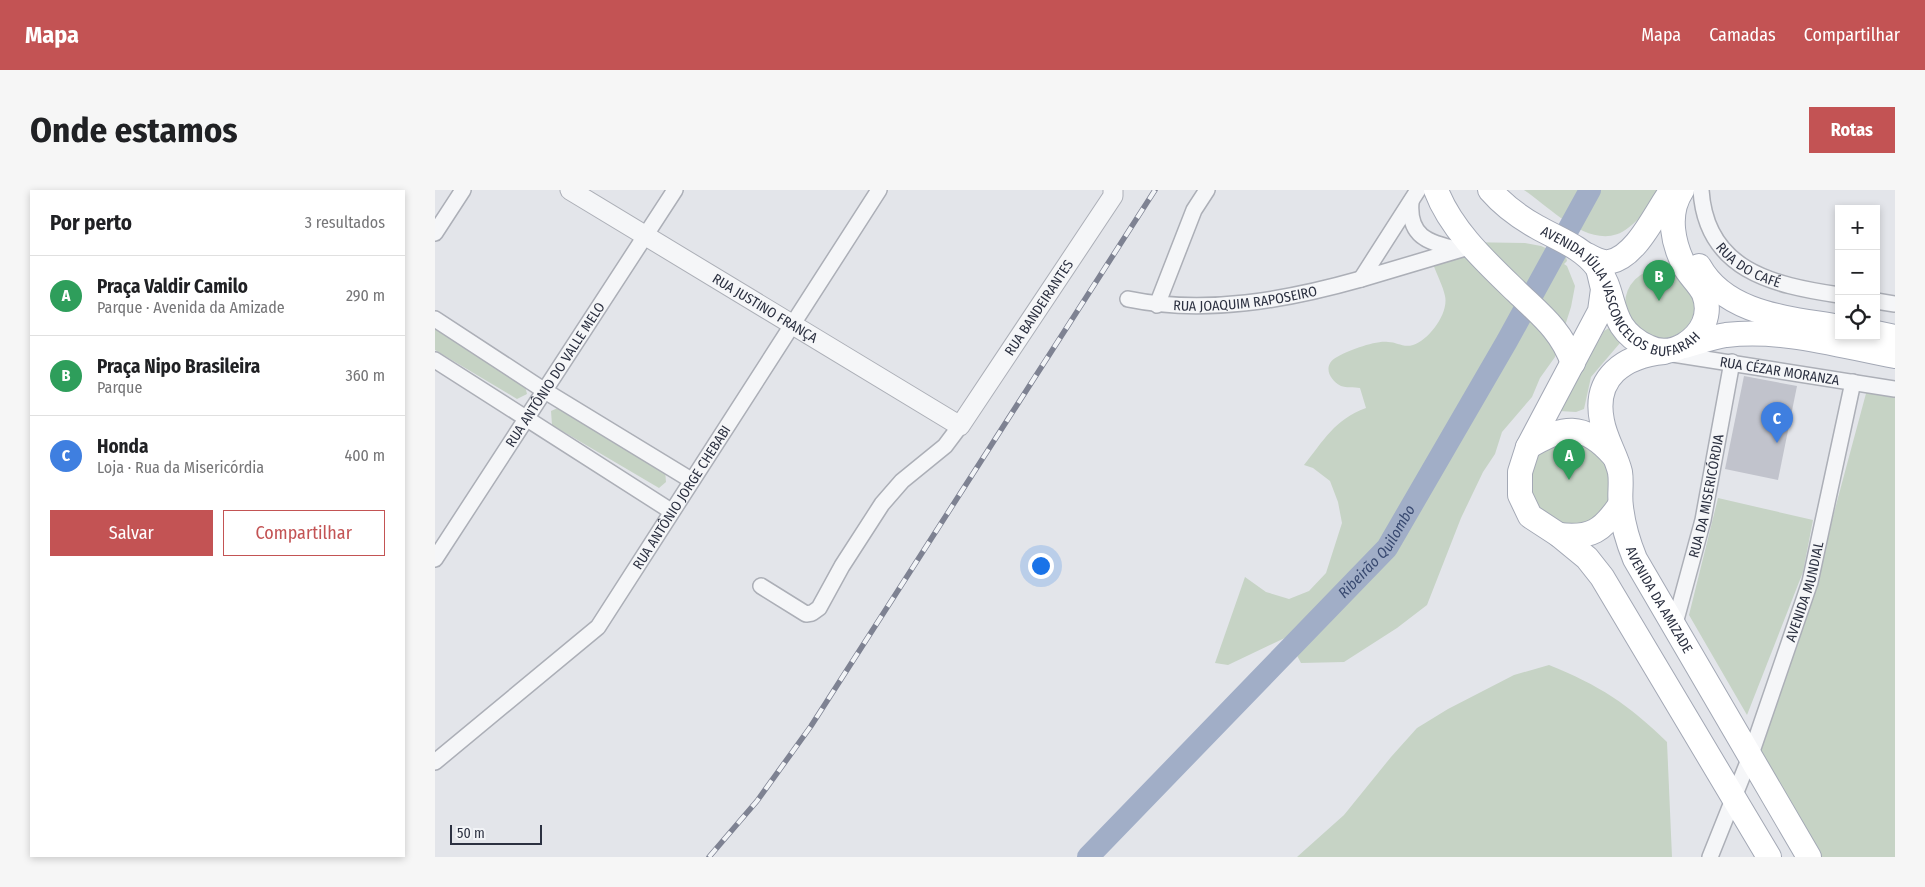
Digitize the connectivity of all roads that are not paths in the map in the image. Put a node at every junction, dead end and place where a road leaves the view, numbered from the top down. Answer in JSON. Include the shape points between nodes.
{"nodes":[{"id":1,"x":463,"y":190,"type":"edge"},
{"id":2,"x":570,"y":190,"type":"edge"},
{"id":3,"x":675,"y":190,"type":"edge"},
{"id":4,"x":879,"y":190,"type":"edge"},
{"id":5,"x":1113,"y":190,"type":"edge"},
{"id":6,"x":1207,"y":190,"type":"edge"},
{"id":7,"x":1436,"y":190,"type":"edge"},
{"id":8,"x":1490,"y":190,"type":"edge"},
{"id":9,"x":1673,"y":190,"type":"edge"},
{"id":10,"x":1682,"y":190,"type":"edge"},
{"id":11,"x":1688,"y":190,"type":"edge"},
{"id":12,"x":1701,"y":190,"type":"edge"},
{"id":13,"x":1415,"y":196,"type":"edge"},
{"id":14,"x":435,"y":233,"type":"edge"},
{"id":15,"x":646,"y":236,"type":"junction"},
{"id":16,"x":1465,"y":248,"type":"junction"},
{"id":17,"x":1587,"y":257,"type":"junction"},
{"id":18,"x":1361,"y":278,"type":"junction"},
{"id":19,"x":1835,"y":294,"type":"edge"},
{"id":20,"x":1128,"y":298,"type":"dead end"},
{"id":21,"x":1880,"y":302,"type":"edge"},
{"id":22,"x":1895,"y":304,"type":"edge"},
{"id":23,"x":1157,"y":305,"type":"junction"},
{"id":24,"x":435,"y":319,"type":"edge"},
{"id":25,"x":792,"y":325,"type":"junction"},
{"id":26,"x":1835,"y":325,"type":"edge"},
{"id":27,"x":1880,"y":334,"type":"edge"},
{"id":28,"x":1895,"y":337,"type":"edge"},
{"id":29,"x":1672,"y":350,"type":"junction"},
{"id":30,"x":1895,"y":356,"type":"edge"},
{"id":31,"x":435,"y":360,"type":"edge"},
{"id":32,"x":1732,"y":362,"type":"junction"},
{"id":33,"x":1573,"y":363,"type":"junction"},
{"id":34,"x":1853,"y":382,"type":"junction"},
{"id":35,"x":1895,"y":389,"type":"edge"},
{"id":36,"x":545,"y":392,"type":"junction"},
{"id":37,"x":527,"y":419,"type":"junction"},
{"id":38,"x":960,"y":426,"type":"junction"},
{"id":39,"x":1528,"y":447,"type":"junction"},
{"id":40,"x":1614,"y":456,"type":"junction"},
{"id":41,"x":691,"y":480,"type":"junction"},
{"id":42,"x":1620,"y":505,"type":"junction"},
{"id":43,"x":671,"y":511,"type":"junction"},
{"id":44,"x":1559,"y":535,"type":"junction"},
{"id":45,"x":435,"y":559,"type":"edge"},
{"id":46,"x":761,"y":586,"type":"dead end"},
{"id":47,"x":1674,"y":627,"type":"junction"},
{"id":48,"x":1750,"y":756,"type":"junction"},
{"id":49,"x":435,"y":762,"type":"edge"},
{"id":50,"x":1734,"y":794,"type":"junction"},
{"id":51,"x":1710,"y":857,"type":"edge"},
{"id":52,"x":1769,"y":857,"type":"edge"},
{"id":53,"x":1809,"y":857,"type":"edge"}],
"edges":[{"from":1,"to":14,"type":"street"},
{"from":2,"to":15,"type":"street","name":"RUA JUSTINO FRANÇA"},
{"from":3,"to":15,"type":"street","name":"RUA ANTÔNIO DO VALLE MELO"},
{"from":4,"to":25,"type":"street","name":"RUA ANTÔNIO JORGE CHEBABI"},
{"from":5,"to":38,"type":"street","name":"RUA BANDEIRANTES","via":[[1113,196]]},
{"from":6,"to":23,"type":"street","via":[[1194,210]]},
{"from":7,"to":16,"type":"main road"},
{"from":8,"to":17,"type":"main road","name":"AVENIDA JÚLIA VASCONCELOS BUFARAH","via":[[1503,204]]},
{"from":9,"to":17,"type":"main road","via":[[1633,250],[1609,262]]},
{"from":10,"to":29,"type":"main road","name":"AVENIDA JÚLIA VASCONCELOS BUFARAH","via":[[1673,210],[1674,234],[1687,270],[1703,293],[1706,308],[1704,325],[1695,338]]},
{"from":11,"to":26,"type":"main road","via":[[1686,235],[1704,275],[1743,306],[1767,314]]},
{"from":12,"to":19,"type":"street","name":"RUA DO CAFÉ","via":[[1702,206],[1712,235],[1731,259],[1752,274],[1788,286]]},
{"from":13,"to":16,"type":"street","via":[[1409,218],[1423,238],[1438,245]]},
{"from":13,"to":18,"type":"street"},
{"from":15,"to":25,"type":"street","name":"RUA JUSTINO FRANÇA"},
{"from":15,"to":36,"type":"street","name":"RUA ANTÔNIO DO VALLE MELO"},
{"from":16,"to":18,"type":"street","name":"RUA JOAQUIM RAPOSEIRO"},
{"from":16,"to":33,"type":"main road","via":[[1549,321],[1566,343]]},
{"from":17,"to":29,"type":"main road","name":"AVENIDA JÚLIA VASCONCELOS BUFARAH","via":[[1620,324],[1648,347]]},
{"from":17,"to":33,"type":"main road","via":[[1603,289],[1600,311]]},
{"from":18,"to":23,"type":"street","name":"RUA JOAQUIM RAPOSEIRO","via":[[1324,289],[1225,306]]},
{"from":20,"to":23,"type":"street","name":"RUA JOAQUIM RAPOSEIRO"},
{"from":21,"to":22,"type":"street"},
{"from":24,"to":36,"type":"street"},
{"from":25,"to":38,"type":"street","name":"RUA JUSTINO FRANÇA"},
{"from":25,"to":41,"type":"street","name":"RUA ANTÔNIO JORGE CHEBABI"},
{"from":27,"to":28,"type":"main road"},
{"from":29,"to":30,"type":"main road","name":"AVENIDA DA AMIZADE","via":[[1725,335],[1752,334],[1782,336]]},
{"from":29,"to":32,"type":"street","name":"RUA CÉZAR MORANZA"},
{"from":29,"to":40,"type":"main road","name":"AVENIDA DA AMIZADE","via":[[1633,358],[1606,382],[1600,408]]},
{"from":31,"to":37,"type":"street"},
{"from":32,"to":34,"type":"street","name":"RUA CÉZAR MORANZA"},
{"from":32,"to":47,"type":"street","name":"RUA DA MISERICÓRDIA","via":[[1703,520]]},
{"from":33,"to":39,"type":"main road"},
{"from":34,"to":35,"type":"street","name":"RUA CÉZAR MORANZA"},
{"from":34,"to":48,"type":"street","name":"AVENIDA MUNDIAL","via":[[1815,566]]},
{"from":36,"to":37,"type":"street","name":"RUA ANTÔNIO DO VALLE MELO"},
{"from":36,"to":41,"type":"street"},
{"from":37,"to":43,"type":"street"},
{"from":37,"to":45,"type":"street","name":"RUA ANTÔNIO DO VALLE MELO"},
{"from":38,"to":46,"type":"street","via":[[945,446],[902,481],[882,504],[819,608],[806,614]]},
{"from":39,"to":40,"type":"main road","via":[[1551,433],[1569,430],[1587,434]]},
{"from":39,"to":44,"type":"main road","via":[[1520,472],[1520,495],[1530,516]]},
{"from":40,"to":42,"type":"main road","name":"AVENIDA DA AMIZADE","via":[[1622,492]]},
{"from":41,"to":43,"type":"street","name":"RUA ANTÔNIO JORGE CHEBABI"},
{"from":42,"to":44,"type":"main road","via":[[1600,529],[1575,537]]},
{"from":42,"to":47,"type":"main road","name":"AVENIDA DA AMIZADE","via":[[1626,536],[1635,559]]},
{"from":43,"to":49,"type":"street","name":"RUA ANTÔNIO JORGE CHEBABI","via":[[598,627]]},
{"from":44,"to":50,"type":"main road","via":[[1587,558],[1602,577]]},
{"from":47,"to":48,"type":"main road","name":"AVENIDA DA AMIZADE"},
{"from":48,"to":50,"type":"street","name":"AVENIDA MUNDIAL"},
{"from":48,"to":53,"type":"main road","name":"AVENIDA DA AMIZADE"},
{"from":50,"to":51,"type":"street","name":"AVENIDA MUNDIAL"},
{"from":50,"to":52,"type":"main road"}]}
